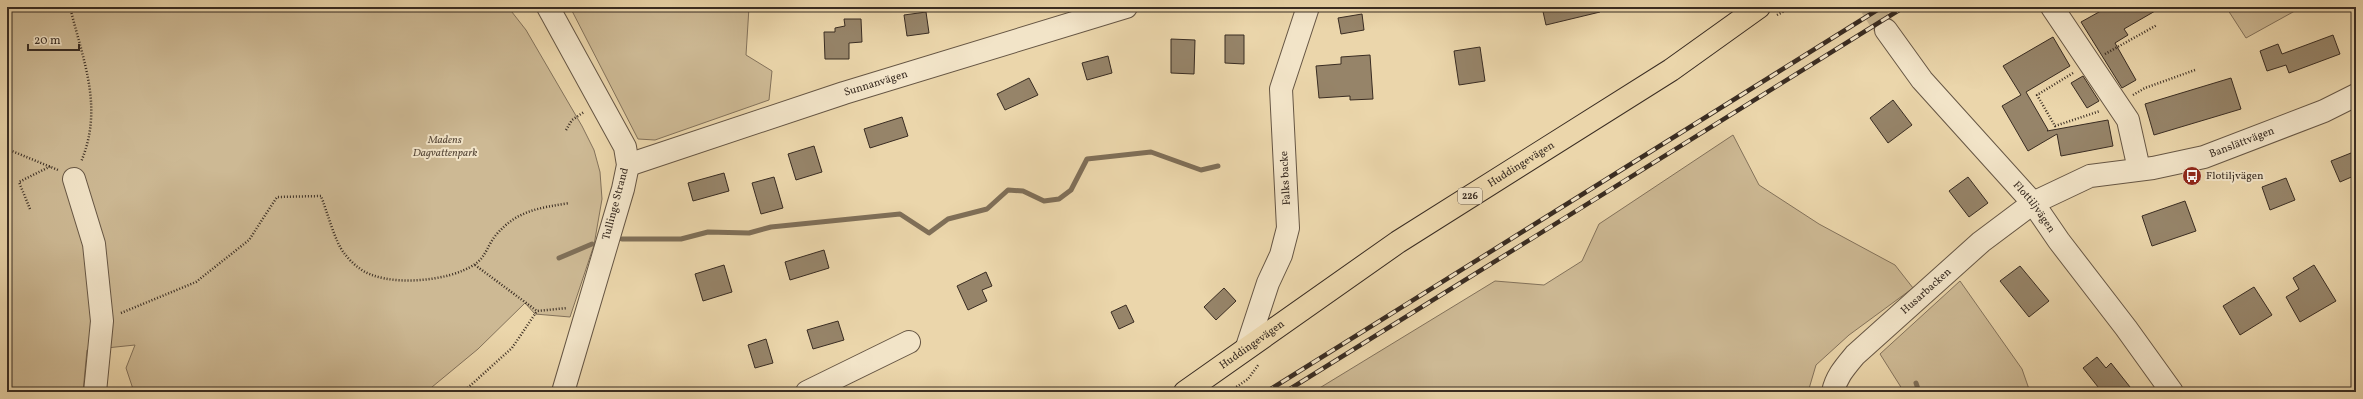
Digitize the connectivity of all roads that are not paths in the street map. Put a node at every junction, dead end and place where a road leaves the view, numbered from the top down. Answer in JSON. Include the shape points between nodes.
{"nodes":[{"id":1,"x":548,"y":7,"type":"edge"},
{"id":2,"x":1126,"y":7,"type":"edge"},
{"id":3,"x":1308,"y":7,"type":"edge"},
{"id":4,"x":1759,"y":7,"type":"edge"},
{"id":5,"x":2052,"y":7,"type":"edge"},
{"id":6,"x":1886,"y":30,"type":"tunnel mouth"},
{"id":7,"x":2356,"y":95,"type":"edge"},
{"id":8,"x":628,"y":165,"type":"junction"},
{"id":9,"x":2139,"y":169,"type":"junction"},
{"id":10,"x":74,"y":179,"type":"road end"},
{"id":11,"x":2033,"y":203,"type":"junction"},
{"id":12,"x":909,"y":342,"type":"dead end"},
{"id":13,"x":1247,"y":347,"type":"junction"},
{"id":14,"x":95,"y":392,"type":"edge"},
{"id":15,"x":564,"y":392,"type":"edge"},
{"id":16,"x":807,"y":392,"type":"edge"},
{"id":17,"x":1185,"y":392,"type":"edge"},
{"id":18,"x":1832,"y":392,"type":"edge"},
{"id":19,"x":2172,"y":392,"type":"edge"}],
"edges":[{"from":1,"to":8,"type":"street","name":"Tullinge Strand","via":[[625,147]]},
{"from":2,"to":8,"type":"street","name":"Sunnanvägen","via":[[844,93]]},
{"from":3,"to":13,"type":"street","name":"Falks backe","via":[[1281,89],[1288,228],[1281,255],[1268,283]]},
{"from":4,"to":13,"type":"main road","name":"Huddingevägen","number":"226","via":[[1671,70],[1398,242]]},
{"from":5,"to":9,"type":"street","via":[[2128,120]]},
{"from":6,"to":11,"type":"street","name":"Flottiljvägen","via":[[1922,80]]},
{"from":7,"to":9,"type":"street","name":"Banslättvägen","via":[[2324,111],[2204,157]]},
{"from":8,"to":15,"type":"street","name":"Tullinge Strand"},
{"from":9,"to":11,"type":"street","name":"Banslättvägen","via":[[2090,176]]},
{"from":10,"to":14,"type":"street","via":[[94,244],[102,321]]},
{"from":11,"to":18,"type":"street","name":"Husarbacken","via":[[1981,242],[1855,355],[1842,370]]},
{"from":11,"to":19,"type":"street","name":"Flottiljvägen"},
{"from":12,"to":16,"type":"street"},
{"from":13,"to":17,"type":"main road","name":"Huddingevägen","number":"226"}]}
